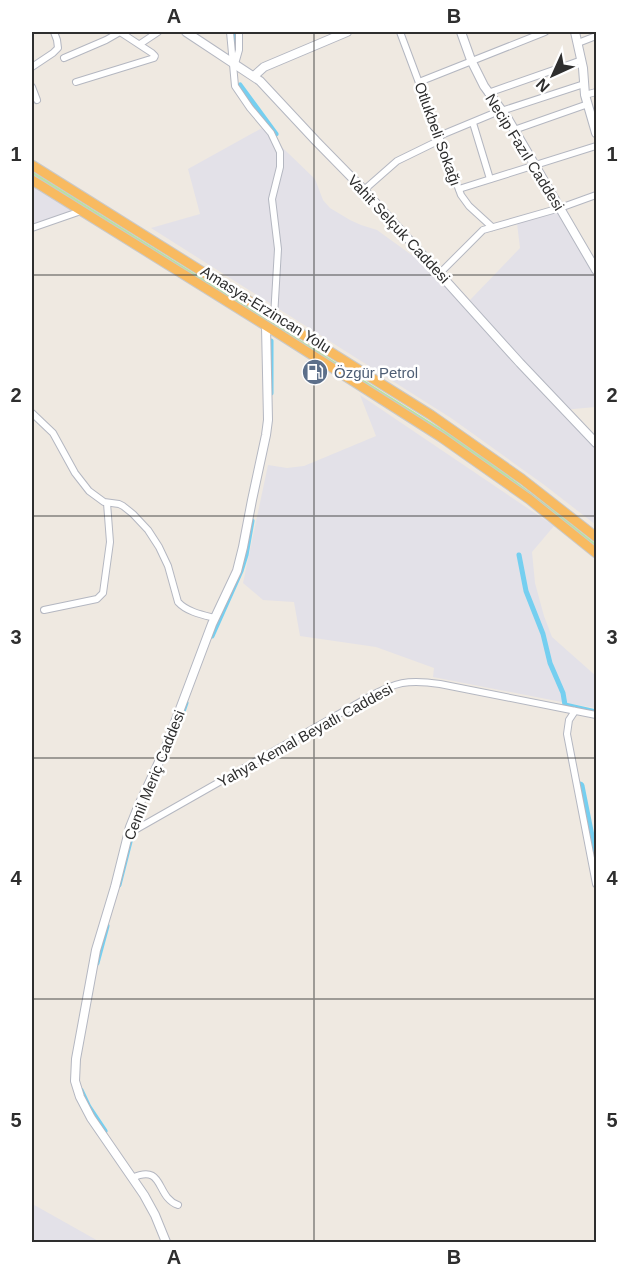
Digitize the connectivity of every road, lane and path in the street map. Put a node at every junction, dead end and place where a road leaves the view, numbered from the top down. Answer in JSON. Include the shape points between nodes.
{"nodes":[{"id":1,"x":120,"y":32,"type":"edge"},
{"id":2,"x":158,"y":32,"type":"edge"},
{"id":3,"x":186,"y":32,"type":"edge"},
{"id":4,"x":230,"y":32,"type":"edge"},
{"id":5,"x":239,"y":32,"type":"edge"},
{"id":6,"x":345,"y":32,"type":"edge"},
{"id":7,"x":400,"y":32,"type":"edge"},
{"id":8,"x":461,"y":32,"type":"edge"},
{"id":9,"x":544,"y":32,"type":"edge"},
{"id":10,"x":575,"y":32,"type":"edge"},
{"id":11,"x":57,"y":33,"type":"edge"},
{"id":12,"x":597,"y":36,"type":"edge"},
{"id":13,"x":578,"y":43,"type":"junction"},
{"id":14,"x":140,"y":44,"type":"junction"},
{"id":15,"x":64,"y":58,"type":"dead end"},
{"id":16,"x":471,"y":60,"type":"junction"},
{"id":17,"x":582,"y":60,"type":"junction"},
{"id":18,"x":33,"y":63,"type":"edge"},
{"id":19,"x":234,"y":64,"type":"junction"},
{"id":20,"x":254,"y":76,"type":"junction"},
{"id":21,"x":76,"y":82,"type":"dead end"},
{"id":22,"x":418,"y":82,"type":"junction"},
{"id":23,"x":584,"y":84,"type":"junction"},
{"id":24,"x":32,"y":87,"type":"edge"},
{"id":25,"x":597,"y":92,"type":"edge"},
{"id":26,"x":488,"y":93,"type":"junction"},
{"id":27,"x":586,"y":99,"type":"junction"},
{"id":28,"x":37,"y":100,"type":"dead end"},
{"id":29,"x":502,"y":110,"type":"junction"},
{"id":30,"x":473,"y":123,"type":"junction"},
{"id":31,"x":596,"y":129,"type":"edge"},
{"id":32,"x":514,"y":130,"type":"junction"},
{"id":33,"x":440,"y":138,"type":"junction"},
{"id":34,"x":597,"y":146,"type":"edge"},
{"id":35,"x":32,"y":165,"type":"edge"},
{"id":36,"x":535,"y":165,"type":"junction"},
{"id":37,"x":490,"y":179,"type":"junction"},
{"id":38,"x":32,"y":180,"type":"edge"},
{"id":39,"x":459,"y":189,"type":"junction"},
{"id":40,"x":364,"y":190,"type":"junction"},
{"id":41,"x":597,"y":195,"type":"edge"},
{"id":42,"x":560,"y":208,"type":"junction"},
{"id":43,"x":81,"y":211,"type":"junction"},
{"id":44,"x":492,"y":226,"type":"junction"},
{"id":45,"x":32,"y":228,"type":"edge"},
{"id":46,"x":592,"y":253,"type":"edge"},
{"id":47,"x":597,"y":270,"type":"edge"},
{"id":48,"x":440,"y":273,"type":"junction"},
{"id":49,"x":274,"y":317,"type":"junction"},
{"id":50,"x":266,"y":326,"type":"junction"},
{"id":51,"x":32,"y":412,"type":"edge"},
{"id":52,"x":597,"y":443,"type":"edge"},
{"id":53,"x":107,"y":503,"type":"junction"},
{"id":54,"x":597,"y":537,"type":"edge"},
{"id":55,"x":597,"y":553,"type":"edge"},
{"id":56,"x":44,"y":610,"type":"dead end"},
{"id":57,"x":215,"y":618,"type":"junction"},
{"id":58,"x":575,"y":711,"type":"junction"},
{"id":59,"x":597,"y":715,"type":"edge"},
{"id":60,"x":129,"y":831,"type":"junction"},
{"id":61,"x":597,"y":884,"type":"edge"},
{"id":62,"x":132,"y":1178,"type":"junction"},
{"id":63,"x":178,"y":1205,"type":"dead end"},
{"id":64,"x":166,"y":1242,"type":"edge"}],
"edges":[{"from":1,"to":14,"type":"street"},
{"from":1,"to":15,"type":"street"},
{"from":2,"to":14,"type":"street"},
{"from":3,"to":19,"type":"street","name":"Vahit Selçuk Caddesi"},
{"from":4,"to":19,"type":"street"},
{"from":5,"to":19,"type":"street"},
{"from":6,"to":20,"type":"street","via":[[264,67]]},
{"from":7,"to":22,"type":"street","name":"Otlukbeli Sokağı"},
{"from":8,"to":16,"type":"street","name":"Necip Fazıl Caddesi"},
{"from":9,"to":16,"type":"street"},
{"from":10,"to":13,"type":"street"},
{"from":11,"to":18,"type":"street","via":[[56,51]]},
{"from":12,"to":13,"type":"street"},
{"from":13,"to":17,"type":"street"},
{"from":14,"to":21,"type":"street","via":[[154,58]]},
{"from":16,"to":22,"type":"street"},
{"from":16,"to":26,"type":"street","name":"Necip Fazıl Caddesi"},
{"from":17,"to":23,"type":"street"},
{"from":17,"to":26,"type":"street"},
{"from":19,"to":20,"type":"street","name":"Vahit Selçuk Caddesi"},
{"from":19,"to":49,"type":"street","via":[[236,86],[271,133],[280,152],[272,199],[278,249]]},
{"from":20,"to":40,"type":"street","name":"Vahit Selçuk Caddesi"},
{"from":22,"to":33,"type":"street","name":"Otlukbeli Sokağı"},
{"from":23,"to":27,"type":"street"},
{"from":23,"to":29,"type":"street"},
{"from":24,"to":28,"type":"street"},
{"from":25,"to":27,"type":"street"},
{"from":26,"to":29,"type":"street","name":"Necip Fazıl Caddesi"},
{"from":27,"to":31,"type":"street"},
{"from":27,"to":32,"type":"street"},
{"from":29,"to":30,"type":"street"},
{"from":29,"to":32,"type":"street","name":"Necip Fazıl Caddesi"},
{"from":30,"to":33,"type":"street"},
{"from":30,"to":37,"type":"street"},
{"from":32,"to":36,"type":"street","name":"Necip Fazıl Caddesi"},
{"from":33,"to":39,"type":"street","name":"Otlukbeli Sokağı"},
{"from":33,"to":40,"type":"street","via":[[397,160]]},
{"from":34,"to":36,"type":"street"},
{"from":35,"to":49,"type":"highway","name":"Amasya-Erzincan Yolu"},
{"from":36,"to":37,"type":"street"},
{"from":36,"to":42,"type":"street","name":"Necip Fazıl Caddesi"},
{"from":37,"to":39,"type":"street"},
{"from":38,"to":43,"type":"highway","name":"Amasya-Erzincan Yolu"},
{"from":39,"to":44,"type":"street","name":"Otlukbeli Sokağı","via":[[465,202]]},
{"from":40,"to":48,"type":"street","name":"Vahit Selçuk Caddesi"},
{"from":41,"to":42,"type":"street"},
{"from":42,"to":44,"type":"street"},
{"from":42,"to":46,"type":"street","name":"Necip Fazıl Caddesi"},
{"from":43,"to":45,"type":"street"},
{"from":43,"to":50,"type":"highway","name":"Amasya-Erzincan Yolu"},
{"from":44,"to":48,"type":"street","via":[[478,234]]},
{"from":46,"to":47,"type":"street","name":"Necip Fazıl Caddesi"},
{"from":48,"to":52,"type":"street","name":"Vahit Selçuk Caddesi"},
{"from":49,"to":54,"type":"highway","name":"Amasya-Erzincan Yolu","via":[[457,433]]},
{"from":50,"to":55,"type":"highway","name":"Amasya-Erzincan Yolu","via":[[472,458]]},
{"from":50,"to":57,"type":"street","name":"Cemil Meriç Caddesi","via":[[266,435],[240,559]]},
{"from":51,"to":53,"type":"street","via":[[53,433],[84,487]]},
{"from":53,"to":56,"type":"street","via":[[110,542],[103,594],[97,599]]},
{"from":53,"to":57,"type":"street","via":[[127,508],[154,539],[181,605]]},
{"from":57,"to":60,"type":"street","name":"Cemil Meriç Caddesi"},
{"from":58,"to":59,"type":"street","name":"Yahya Kemal Beyatlı Caddesi"},
{"from":58,"to":60,"type":"street","name":"Yahya Kemal Beyatlı Caddesi","via":[[440,684],[398,683]]},
{"from":58,"to":61,"type":"street","via":[[568,726],[569,746]]},
{"from":60,"to":62,"type":"street","name":"Cemil Meriç Caddesi","via":[[96,950],[75,1074],[76,1087],[91,1118]]},
{"from":62,"to":63,"type":"street","via":[[144,1173],[154,1177],[168,1200]]},
{"from":62,"to":64,"type":"street","name":"Cemil Meriç Caddesi"}]}
